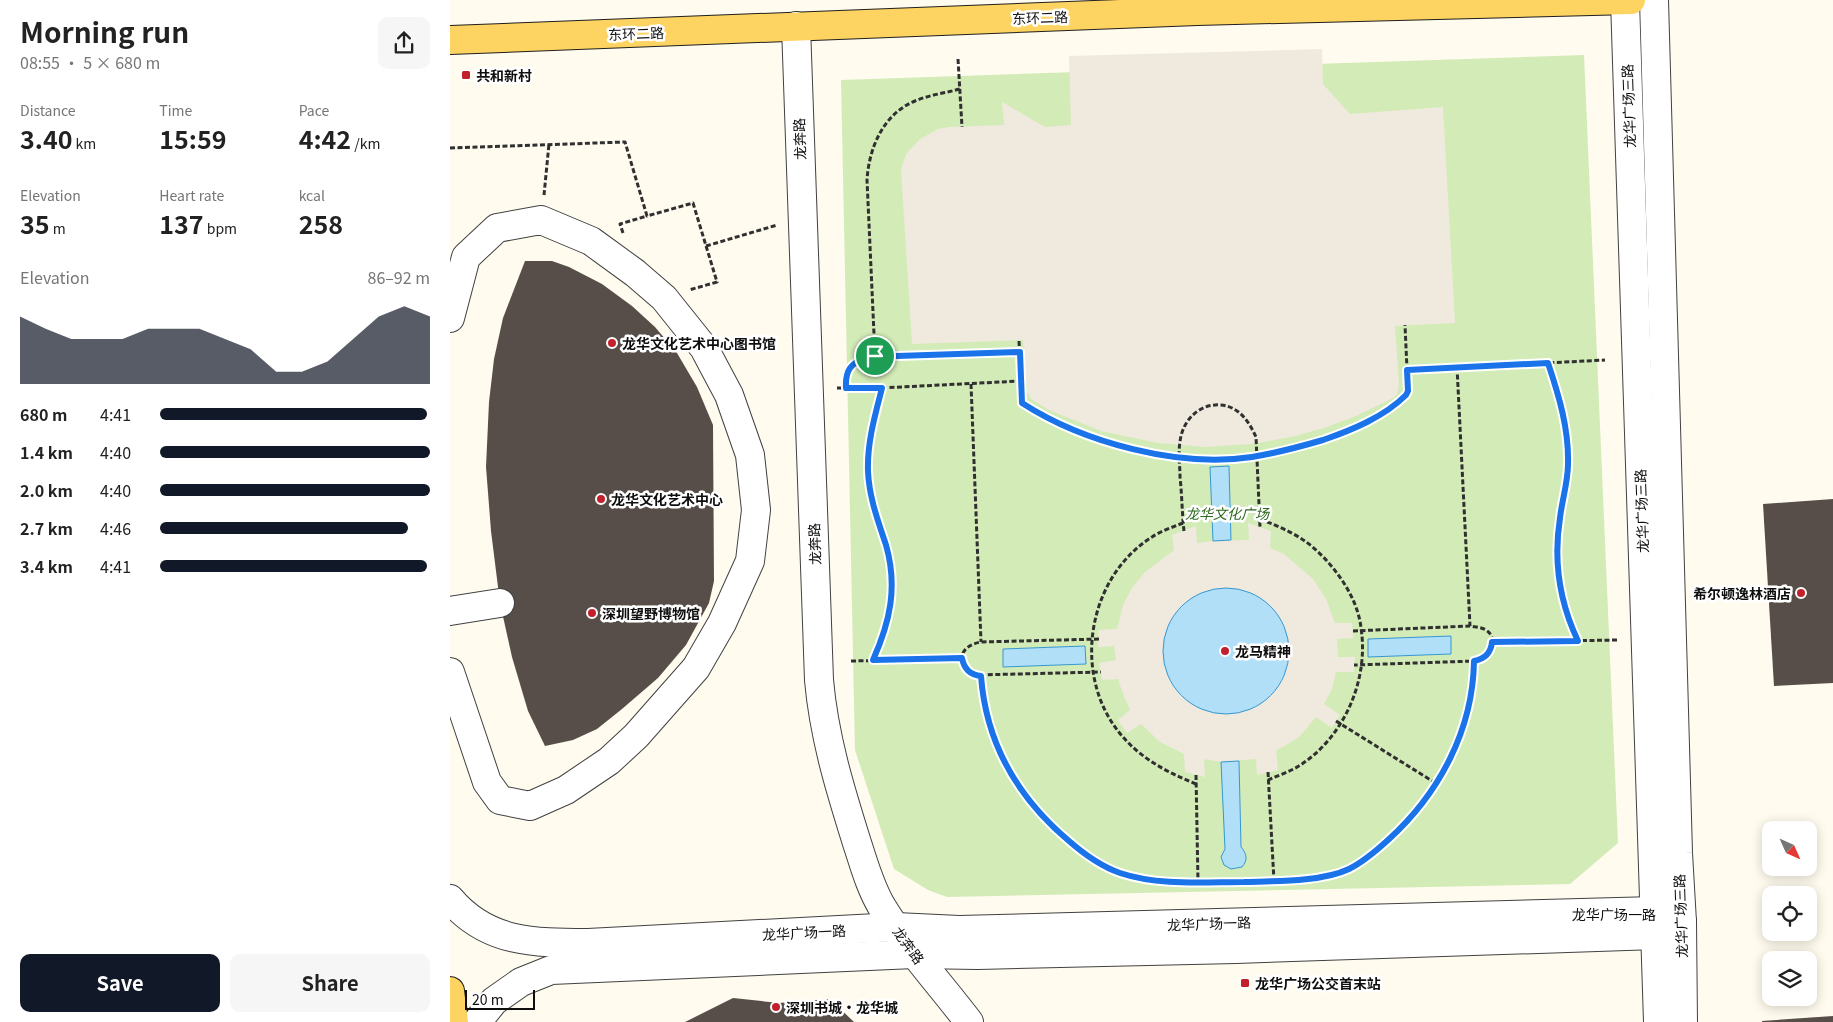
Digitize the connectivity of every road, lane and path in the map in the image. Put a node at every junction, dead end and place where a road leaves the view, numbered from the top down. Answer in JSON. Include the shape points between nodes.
{"nodes":[{"id":1,"x":1625,"y":0,"type":"edge"},
{"id":2,"x":1631,"y":0,"type":"edge"},
{"id":3,"x":1654,"y":0,"type":"edge"},
{"id":4,"x":796,"y":26,"type":"junction"},
{"id":5,"x":450,"y":40,"type":"edge"},
{"id":6,"x":958,"y":59,"type":"dead end"},
{"id":7,"x":960,"y":89,"type":"junction"},
{"id":8,"x":962,"y":126,"type":"dead end"},
{"id":9,"x":549,"y":144,"type":"junction"},
{"id":10,"x":450,"y":148,"type":"edge"},
{"id":11,"x":802,"y":218,"type":"junction"},
{"id":12,"x":541,"y":220,"type":"junction"},
{"id":13,"x":706,"y":246,"type":"junction"},
{"id":14,"x":664,"y":298,"type":"junction"},
{"id":15,"x":450,"y":318,"type":"edge"},
{"id":16,"x":1405,"y":325,"type":"dead end"},
{"id":17,"x":1019,"y":341,"type":"dead end"},
{"id":18,"x":1020,"y":352,"type":"junction"},
{"id":19,"x":875,"y":356,"type":"junction"},
{"id":20,"x":1605,"y":360,"type":"dead end"},
{"id":21,"x":1548,"y":363,"type":"junction"},
{"id":22,"x":1457,"y":367,"type":"junction"},
{"id":23,"x":1407,"y":370,"type":"junction"},
{"id":24,"x":1021,"y":381,"type":"junction"},
{"id":25,"x":971,"y":384,"type":"junction"},
{"id":26,"x":837,"y":388,"type":"dead end"},
{"id":27,"x":846,"y":388,"type":"junction"},
{"id":28,"x":882,"y":388,"type":"junction"},
{"id":29,"x":1258,"y":455,"type":"junction"},
{"id":30,"x":1179,"y":456,"type":"junction"},
{"id":31,"x":1260,"y":519,"type":"junction"},
{"id":32,"x":1183,"y":523,"type":"junction"},
{"id":33,"x":1260,"y":527,"type":"dead end"},
{"id":34,"x":1184,"y":531,"type":"dead end"},
{"id":35,"x":500,"y":603,"type":"dead end"},
{"id":36,"x":450,"y":611,"type":"edge"},
{"id":37,"x":1470,"y":626,"type":"junction"},
{"id":38,"x":1353,"y":631,"type":"dead end"},
{"id":39,"x":1362,"y":631,"type":"junction"},
{"id":40,"x":1092,"y":639,"type":"junction"},
{"id":41,"x":1099,"y":639,"type":"dead end"},
{"id":42,"x":1619,"y":640,"type":"dead end"},
{"id":43,"x":1578,"y":641,"type":"junction"},
{"id":44,"x":981,"y":642,"type":"junction"},
{"id":45,"x":1492,"y":642,"type":"junction"},
{"id":46,"x":962,"y":658,"type":"junction"},
{"id":47,"x":873,"y":660,"type":"junction"},
{"id":48,"x":851,"y":661,"type":"dead end"},
{"id":49,"x":1474,"y":661,"type":"junction"},
{"id":50,"x":1354,"y":665,"type":"dead end"},
{"id":51,"x":1361,"y":665,"type":"junction"},
{"id":52,"x":450,"y":672,"type":"edge"},
{"id":53,"x":1094,"y":672,"type":"junction"},
{"id":54,"x":1101,"y":672,"type":"dead end"},
{"id":55,"x":981,"y":676,"type":"junction"},
{"id":56,"x":1336,"y":721,"type":"dead end"},
{"id":57,"x":1341,"y":724,"type":"junction"},
{"id":58,"x":1268,"y":772,"type":"dead end"},
{"id":59,"x":1196,"y":775,"type":"dead end"},
{"id":60,"x":1268,"y":780,"type":"junction"},
{"id":61,"x":1196,"y":784,"type":"junction"},
{"id":62,"x":1436,"y":784,"type":"junction"},
{"id":63,"x":1274,"y":881,"type":"junction"},
{"id":64,"x":1198,"y":882,"type":"junction"},
{"id":65,"x":450,"y":899,"type":"edge"},
{"id":66,"x":1682,"y":922,"type":"junction"},
{"id":67,"x":1656,"y":923,"type":"junction"},
{"id":68,"x":896,"y":927,"type":"junction"},
{"id":69,"x":914,"y":954,"type":"junction"},
{"id":70,"x":450,"y":991,"type":"edge"},
{"id":71,"x":454,"y":1022,"type":"edge"},
{"id":72,"x":478,"y":1022,"type":"edge"},
{"id":73,"x":970,"y":1022,"type":"edge"},
{"id":74,"x":1658,"y":1022,"type":"edge"},
{"id":75,"x":1683,"y":1022,"type":"edge"}],
"edges":[{"from":1,"to":2,"type":"main road","name":"东环二路"},
{"from":1,"to":4,"type":"main road","name":"东环二路"},
{"from":1,"to":67,"type":"street","name":"龙华广场三路"},
{"from":3,"to":66,"type":"street","name":"龙华广场三路"},
{"from":4,"to":5,"type":"main road","name":"东环二路"},
{"from":4,"to":11,"type":"street","name":"龙奔路"},
{"from":6,"to":7,"type":"path"},
{"from":7,"to":8,"type":"path"},
{"from":7,"to":19,"type":"path","via":[[914,101],[900,110],[877,137],[871,152],[867,180]]},
{"from":9,"to":10,"type":"path"},
{"from":9,"to":12,"type":"path"},
{"from":9,"to":13,"type":"path","via":[[625,142],[647,216],[693,203]]},
{"from":11,"to":13,"type":"path"},
{"from":11,"to":68,"type":"street","name":"龙奔路","via":[[822,710],[832,759],[869,878],[881,906]]},
{"from":12,"to":14,"type":"street","via":[[591,241]]},
{"from":12,"to":15,"type":"street","via":[[497,228],[466,257]]},
{"from":13,"to":14,"type":"path","via":[[717,282]]},
{"from":14,"to":52,"type":"street","via":[[704,348],[729,395],[750,455],[756,510],[750,561],[722,623],[696,668],[610,761],[566,790],[530,806],[500,800],[487,782]]},
{"from":16,"to":23,"type":"path"},
{"from":17,"to":18,"type":"path"},
{"from":18,"to":19,"type":"path"},
{"from":18,"to":24,"type":"path"},
{"from":19,"to":27,"type":"path","via":[[858,360],[848,369]]},
{"from":20,"to":21,"type":"path"},
{"from":21,"to":22,"type":"path"},
{"from":21,"to":43,"type":"path","via":[[1567,440],[1568,466],[1557,542],[1558,583]]},
{"from":22,"to":23,"type":"path"},
{"from":22,"to":37,"type":"path"},
{"from":23,"to":29,"type":"path","via":[[1406,395],[1373,418],[1307,445]]},
{"from":24,"to":25,"type":"path"},
{"from":24,"to":30,"type":"path","via":[[1022,403],[1058,424],[1102,441]]},
{"from":25,"to":28,"type":"path"},
{"from":25,"to":44,"type":"path"},
{"from":26,"to":27,"type":"path"},
{"from":27,"to":28,"type":"path"},
{"from":28,"to":47,"type":"path","via":[[870,442],[868,471],[872,499],[888,555],[892,594],[888,621]]},
{"from":29,"to":30,"type":"path","via":[[1229,458]]},
{"from":29,"to":30,"type":"path","via":[[1251,425],[1232,408],[1220,405],[1206,407],[1193,414],[1184,426]]},
{"from":29,"to":31,"type":"path"},
{"from":30,"to":32,"type":"path"},
{"from":31,"to":33,"type":"path"},
{"from":31,"to":39,"type":"path","via":[[1298,536],[1332,567],[1354,604]]},
{"from":32,"to":34,"type":"path"},
{"from":32,"to":40,"type":"path","via":[[1152,537],[1119,567],[1098,607]]},
{"from":35,"to":36,"type":"street"},
{"from":37,"to":39,"type":"path"},
{"from":37,"to":45,"type":"path","via":[[1485,629]]},
{"from":38,"to":39,"type":"path"},
{"from":39,"to":51,"type":"path"},
{"from":40,"to":41,"type":"path"},
{"from":40,"to":44,"type":"path"},
{"from":40,"to":53,"type":"path"},
{"from":42,"to":43,"type":"path"},
{"from":43,"to":45,"type":"path"},
{"from":44,"to":46,"type":"path","via":[[964,649]]},
{"from":45,"to":49,"type":"path","via":[[1488,654]]},
{"from":46,"to":47,"type":"path"},
{"from":46,"to":55,"type":"path","via":[[966,670]]},
{"from":47,"to":48,"type":"path"},
{"from":49,"to":51,"type":"path"},
{"from":49,"to":62,"type":"path","via":[[1466,718],[1447,766]]},
{"from":50,"to":51,"type":"path"},
{"from":51,"to":57,"type":"path","via":[[1355,692]]},
{"from":53,"to":54,"type":"path"},
{"from":53,"to":55,"type":"path"},
{"from":53,"to":61,"type":"path","via":[[1107,715],[1131,747],[1172,775]]},
{"from":55,"to":64,"type":"path","via":[[987,718],[998,748],[1012,776],[1052,827],[1094,862],[1120,873],[1148,880]]},
{"from":56,"to":57,"type":"path"},
{"from":57,"to":60,"type":"path","via":[[1334,735],[1302,764]]},
{"from":57,"to":62,"type":"path"},
{"from":58,"to":60,"type":"path"},
{"from":59,"to":61,"type":"path"},
{"from":60,"to":63,"type":"path"},
{"from":61,"to":64,"type":"path"},
{"from":62,"to":63,"type":"path","via":[[1399,830],[1373,854],[1348,870]]},
{"from":63,"to":64,"type":"path"},
{"from":65,"to":68,"type":"street","name":"龙华广场一路","via":[[471,919],[495,934],[556,943]]},
{"from":66,"to":67,"type":"street","name":"龙华广场一路"},
{"from":66,"to":75,"type":"street","name":"龙华广场三路"},
{"from":67,"to":68,"type":"street","name":"龙华广场一路","via":[[959,930]]},
{"from":67,"to":69,"type":"street","name":"龙华广场一路","via":[[1236,949]]},
{"from":67,"to":74,"type":"street","name":"龙华广场三路"},
{"from":68,"to":69,"type":"street","name":"龙奔路"},
{"from":69,"to":72,"type":"street","name":"龙华广场一路","via":[[551,970],[521,982],[494,1001]]},
{"from":69,"to":73,"type":"street","name":"龙奔路"},
{"from":70,"to":71,"type":"main road"}]}
